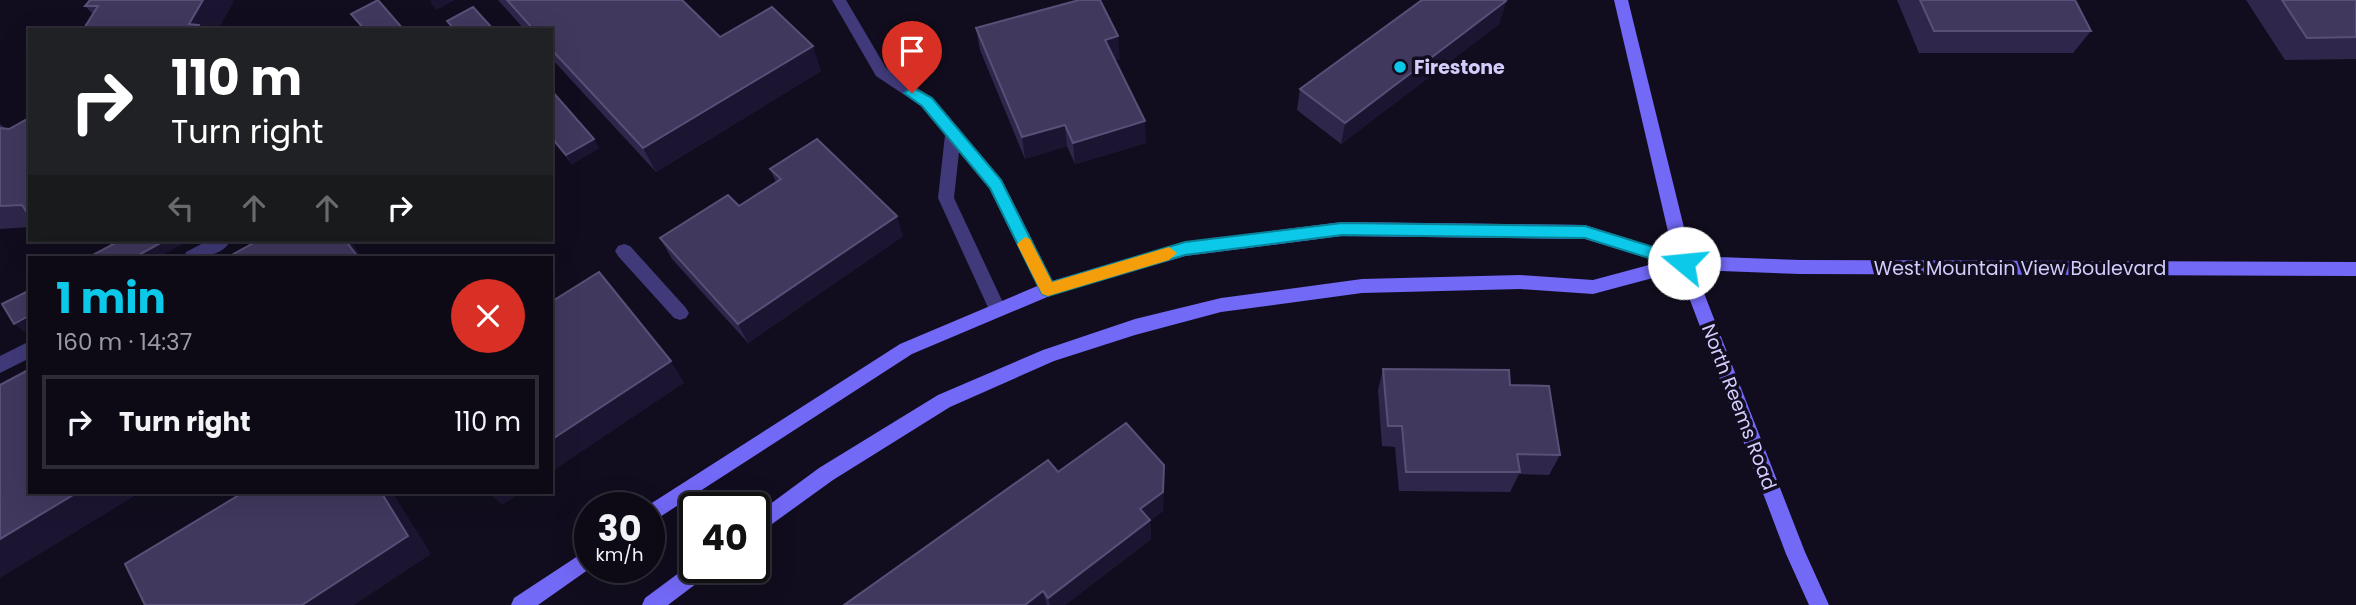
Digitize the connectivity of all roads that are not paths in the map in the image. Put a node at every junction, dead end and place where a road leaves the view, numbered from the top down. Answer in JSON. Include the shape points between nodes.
{"nodes":[{"id":1,"x":839,"y":0,"type":"edge"},
{"id":2,"x":1621,"y":0,"type":"edge"},
{"id":3,"x":953,"y":136,"type":"junction"},
{"id":4,"x":219,"y":242,"type":"edge"},
{"id":5,"x":624,"y":251,"type":"dead end"},
{"id":6,"x":194,"y":256,"type":"edge"},
{"id":7,"x":1684,"y":263,"type":"junction"},
{"id":8,"x":2356,"y":269,"type":"edge"},
{"id":9,"x":1048,"y":289,"type":"junction"},
{"id":10,"x":997,"y":309,"type":"junction"},
{"id":11,"x":680,"y":313,"type":"dead end"},
{"id":12,"x":28,"y":350,"type":"edge"},
{"id":13,"x":0,"y":365,"type":"edge"},
{"id":14,"x":665,"y":504,"type":"edge"},
{"id":15,"x":770,"y":516,"type":"edge"},
{"id":16,"x":574,"y":568,"type":"edge"},
{"id":17,"x":681,"y":583,"type":"edge"},
{"id":18,"x":521,"y":605,"type":"edge"},
{"id":19,"x":652,"y":605,"type":"edge"},
{"id":20,"x":1819,"y":605,"type":"edge"}],
"edges":[{"from":1,"to":3,"type":"lane","via":[[881,72],[927,102]]},
{"from":2,"to":7,"type":"street","name":"North Reems Road"},
{"from":3,"to":9,"type":"lane","via":[[995,184]]},
{"from":3,"to":10,"type":"lane","via":[[946,198]]},
{"from":4,"to":6,"type":"lane"},
{"from":5,"to":11,"type":"lane"},
{"from":7,"to":8,"type":"street","name":"West Mountain View Boulevard"},
{"from":7,"to":9,"type":"street","name":"West Mountain View Boulevard","via":[[1585,232],[1342,229],[1185,249]]},
{"from":7,"to":15,"type":"street","name":"West Mountain View Boulevard","via":[[1593,287],[1520,282],[1362,286],[1221,305],[1135,327],[1049,355],[944,401],[826,474]]},
{"from":7,"to":20,"type":"street","name":"North Reems Road"},
{"from":9,"to":10,"type":"street","name":"West Mountain View Boulevard"},
{"from":10,"to":14,"type":"street","name":"West Mountain View Boulevard","via":[[906,349]]},
{"from":12,"to":13,"type":"lane"},
{"from":16,"to":18,"type":"street"},
{"from":17,"to":19,"type":"street"}]}
